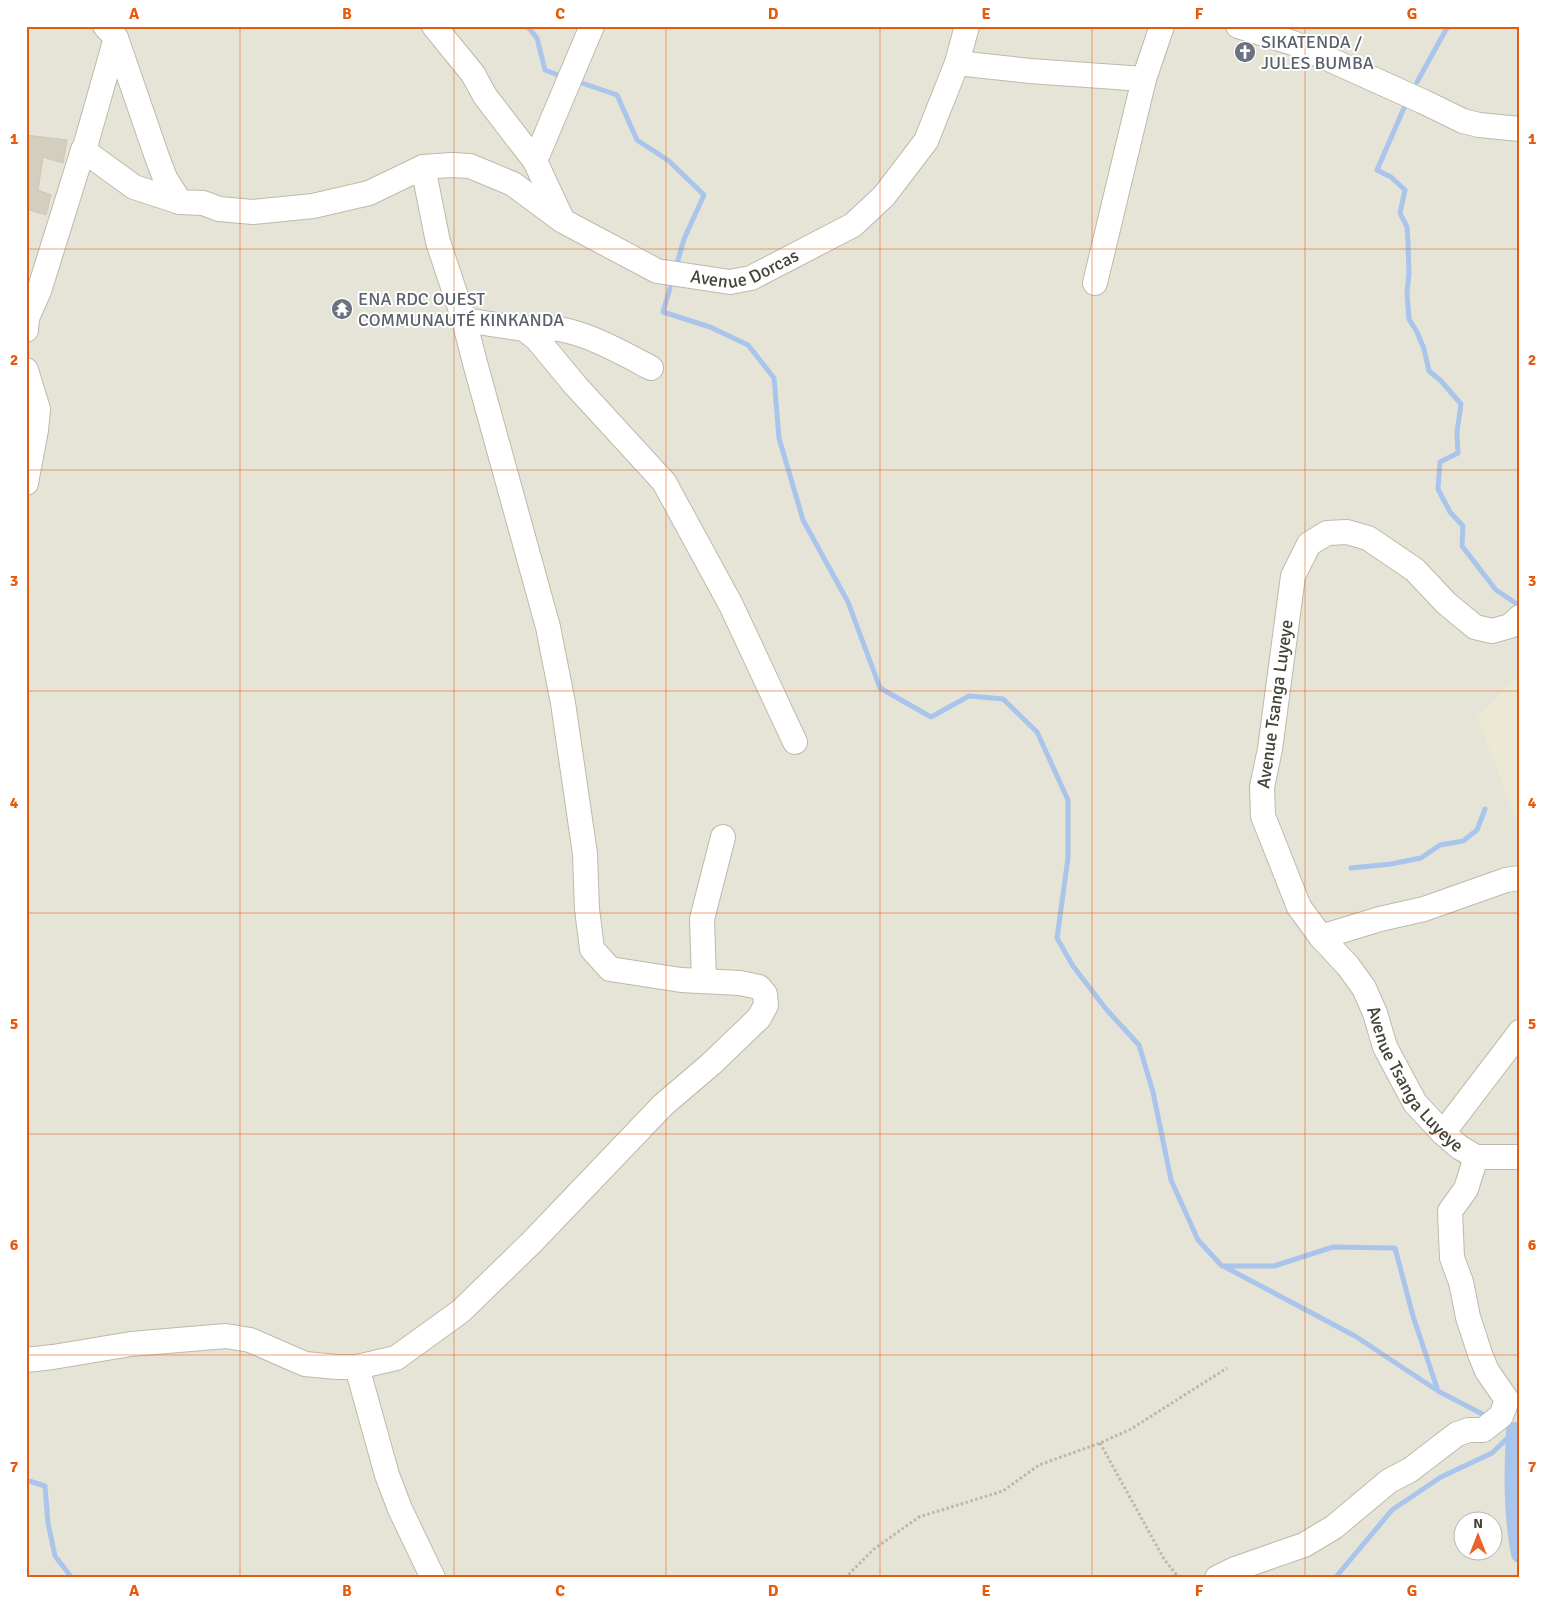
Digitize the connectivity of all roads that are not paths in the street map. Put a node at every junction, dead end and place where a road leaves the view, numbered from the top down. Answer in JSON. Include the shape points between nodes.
{"nodes":[{"id":1,"x":434,"y":26,"type":"edge"},
{"id":2,"x":592,"y":26,"type":"edge"},
{"id":3,"x":967,"y":26,"type":"edge"},
{"id":4,"x":1162,"y":26,"type":"edge"},
{"id":5,"x":1238,"y":26,"type":"edge"},
{"id":6,"x":110,"y":32,"type":"edge"},
{"id":7,"x":1295,"y":35,"type":"edge"},
{"id":8,"x":957,"y":63,"type":"junction"},
{"id":9,"x":1144,"y":79,"type":"junction"},
{"id":10,"x":1520,"y":129,"type":"edge"},
{"id":11,"x":83,"y":150,"type":"junction"},
{"id":12,"x":535,"y":161,"type":"junction"},
{"id":13,"x":423,"y":167,"type":"junction"},
{"id":14,"x":180,"y":202,"type":"junction"},
{"id":15,"x":563,"y":221,"type":"junction"},
{"id":16,"x":1096,"y":283,"type":"dead end"},
{"id":17,"x":464,"y":320,"type":"junction"},
{"id":18,"x":524,"y":329,"type":"junction"},
{"id":19,"x":26,"y":330,"type":"edge"},
{"id":20,"x":651,"y":368,"type":"dead end"},
{"id":21,"x":26,"y":370,"type":"edge"},
{"id":22,"x":26,"y":483,"type":"edge"},
{"id":23,"x":1520,"y":617,"type":"edge"},
{"id":24,"x":795,"y":742,"type":"dead end"},
{"id":25,"x":723,"y":837,"type":"dead end"},
{"id":26,"x":1520,"y":878,"type":"edge"},
{"id":27,"x":1321,"y":937,"type":"junction"},
{"id":28,"x":704,"y":981,"type":"junction"},
{"id":29,"x":1520,"y":1032,"type":"edge"},
{"id":30,"x":1443,"y":1134,"type":"junction"},
{"id":31,"x":1476,"y":1157,"type":"junction"},
{"id":32,"x":1520,"y":1157,"type":"edge"},
{"id":33,"x":26,"y":1360,"type":"edge"},
{"id":34,"x":357,"y":1367,"type":"junction"},
{"id":35,"x":1504,"y":1412,"type":"edge"},
{"id":36,"x":433,"y":1578,"type":"edge"},
{"id":37,"x":1217,"y":1578,"type":"edge"}],
"edges":[{"from":1,"to":12,"type":"street"},
{"from":2,"to":12,"type":"street"},
{"from":3,"to":8,"type":"street","name":"Avenue Dorcas"},
{"from":4,"to":9,"type":"street"},
{"from":5,"to":7,"type":"street"},
{"from":6,"to":11,"type":"street"},
{"from":6,"to":14,"type":"street","via":[[165,178]]},
{"from":7,"to":10,"type":"street","via":[[1463,121]]},
{"from":8,"to":9,"type":"street"},
{"from":8,"to":15,"type":"street","name":"Avenue Dorcas","via":[[926,140],[884,196],[854,225],[751,278],[730,282],[657,270]]},
{"from":9,"to":16,"type":"street"},
{"from":11,"to":14,"type":"street","via":[[134,186]]},
{"from":11,"to":19,"type":"street","via":[[39,292],[27,318]]},
{"from":12,"to":15,"type":"street"},
{"from":13,"to":14,"type":"street","via":[[369,193],[313,206],[253,212]]},
{"from":13,"to":15,"type":"street","name":"Avenue Dorcas","via":[[470,166],[513,184]]},
{"from":13,"to":17,"type":"street","via":[[438,242]]},
{"from":17,"to":18,"type":"street"},
{"from":17,"to":28,"type":"street","via":[[548,626],[585,854],[592,949],[610,969]]},
{"from":18,"to":20,"type":"street","via":[[538,326],[570,332],[605,343]]},
{"from":18,"to":24,"type":"street","via":[[537,339],[664,482],[731,605]]},
{"from":21,"to":22,"type":"street","via":[[38,409]]},
{"from":23,"to":27,"type":"street","name":"Avenue Tsanga Luyeye","via":[[1510,626],[1492,631],[1475,627],[1414,570],[1368,538],[1347,532],[1327,533],[1309,544],[1293,576],[1262,787],[1263,816],[1271,838],[1299,907]]},
{"from":25,"to":28,"type":"street","via":[[702,919]]},
{"from":26,"to":27,"type":"street"},
{"from":27,"to":30,"type":"street","name":"Avenue Tsanga Luyeye","via":[[1364,988],[1385,1047],[1402,1080],[1415,1102]]},
{"from":28,"to":34,"type":"street","via":[[759,987],[765,994],[766,1005],[759,1018],[664,1105],[461,1311],[396,1358]]},
{"from":29,"to":30,"type":"street"},
{"from":30,"to":31,"type":"street","name":"Avenue Tsanga Luyeye"},
{"from":31,"to":32,"type":"street","name":"Avenue Tsanga Luyeye"},
{"from":31,"to":35,"type":"street","via":[[1466,1189],[1450,1212],[1452,1258],[1480,1354]]},
{"from":33,"to":34,"type":"street","via":[[131,1344],[226,1336],[250,1340],[305,1364]]},
{"from":34,"to":36,"type":"street","via":[[387,1476]]},
{"from":35,"to":37,"type":"street","via":[[1483,1430],[1457,1434],[1390,1481],[1334,1527],[1304,1545]]}]}
